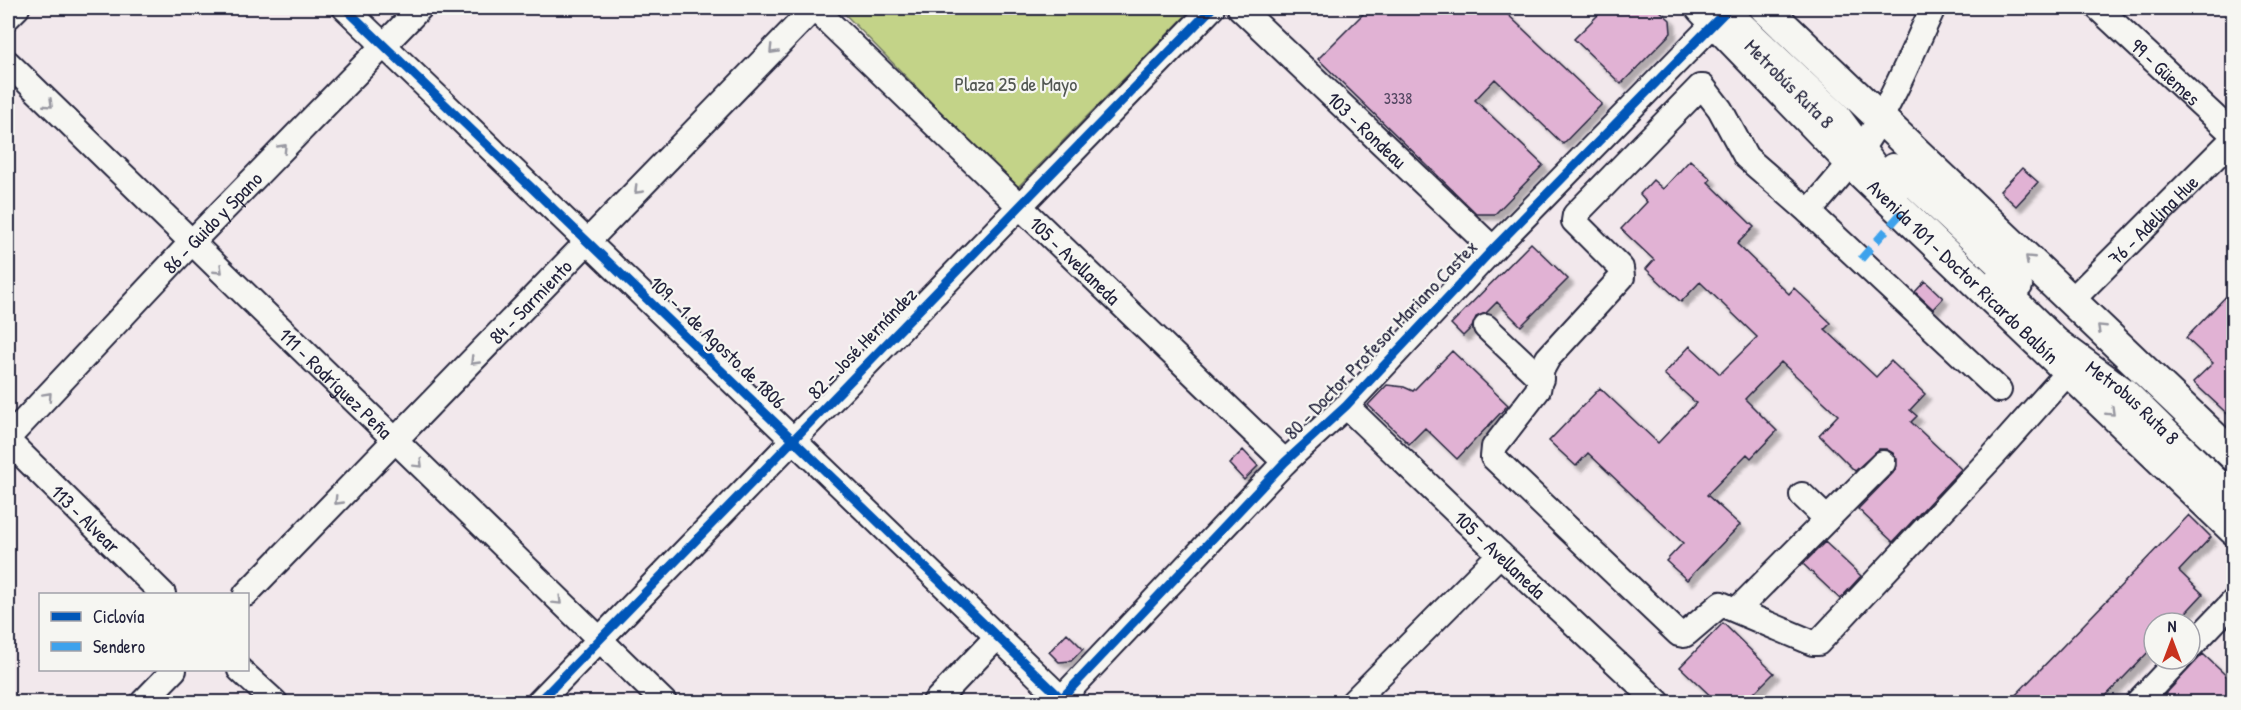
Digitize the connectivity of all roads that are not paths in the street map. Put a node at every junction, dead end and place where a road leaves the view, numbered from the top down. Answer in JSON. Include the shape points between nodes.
{"nodes":[{"id":1,"x":17,"y":8,"type":"edge"},
{"id":2,"x":345,"y":8,"type":"edge"},
{"id":3,"x":420,"y":8,"type":"edge"},
{"id":4,"x":814,"y":8,"type":"edge"},
{"id":5,"x":1212,"y":8,"type":"edge"},
{"id":6,"x":1240,"y":8,"type":"edge"},
{"id":7,"x":1765,"y":8,"type":"edge"},
{"id":8,"x":1933,"y":8,"type":"edge"},
{"id":9,"x":2098,"y":8,"type":"edge"},
{"id":10,"x":1723,"y":10,"type":"edge"},
{"id":11,"x":8,"y":18,"type":"edge"},
{"id":12,"x":384,"y":45,"type":"junction"},
{"id":13,"x":8,"y":63,"type":"edge"},
{"id":14,"x":2234,"y":137,"type":"edge"},
{"id":15,"x":1864,"y":143,"type":"junction"},
{"id":16,"x":1018,"y":206,"type":"junction"},
{"id":17,"x":1809,"y":212,"type":"junction"},
{"id":18,"x":589,"y":241,"type":"junction"},
{"id":19,"x":191,"y":243,"type":"junction"},
{"id":20,"x":1494,"y":249,"type":"junction"},
{"id":21,"x":2072,"y":300,"type":"junction"},
{"id":22,"x":1486,"y":327,"type":"dead end"},
{"id":23,"x":2068,"y":372,"type":"junction"},
{"id":24,"x":1541,"y":379,"type":"junction"},
{"id":25,"x":1999,"y":390,"type":"dead end"},
{"id":26,"x":1346,"y":406,"type":"junction"},
{"id":27,"x":8,"y":440,"type":"edge"},
{"id":28,"x":396,"y":441,"type":"junction"},
{"id":29,"x":793,"y":441,"type":"junction"},
{"id":30,"x":2234,"y":456,"type":"edge"},
{"id":31,"x":1285,"y":462,"type":"junction"},
{"id":32,"x":1883,"y":463,"type":"dead end"},
{"id":33,"x":2234,"y":478,"type":"edge"},
{"id":34,"x":1802,"y":495,"type":"dead end"},
{"id":35,"x":2234,"y":497,"type":"edge"},
{"id":36,"x":1827,"y":519,"type":"junction"},
{"id":37,"x":2234,"y":530,"type":"edge"},
{"id":38,"x":1500,"y":554,"type":"junction"},
{"id":39,"x":162,"y":593,"type":"edge"},
{"id":40,"x":247,"y":593,"type":"edge"},
{"id":41,"x":2234,"y":601,"type":"edge"},
{"id":42,"x":1737,"y":610,"type":"junction"},
{"id":43,"x":2202,"y":634,"type":"edge"},
{"id":44,"x":996,"y":638,"type":"junction"},
{"id":45,"x":598,"y":641,"type":"junction"},
{"id":46,"x":172,"y":671,"type":"edge"},
{"id":47,"x":242,"y":671,"type":"edge"},
{"id":48,"x":2168,"y":671,"type":"edge"},
{"id":49,"x":1063,"y":701,"type":"edge"},
{"id":50,"x":143,"y":702,"type":"edge"},
{"id":51,"x":275,"y":702,"type":"edge"},
{"id":52,"x":538,"y":702,"type":"edge"},
{"id":53,"x":664,"y":702,"type":"edge"},
{"id":54,"x":935,"y":702,"type":"edge"},
{"id":55,"x":1353,"y":702,"type":"edge"},
{"id":56,"x":1658,"y":702,"type":"edge"},
{"id":57,"x":2138,"y":702,"type":"edge"}],
"edges":[{"from":1,"to":11,"type":"street"},
{"from":2,"to":12,"type":"street","name":"109 - 1 de Agosto de 1806"},
{"from":3,"to":12,"type":"street","name":"86 - Guido y Spano"},
{"from":4,"to":16,"type":"street","name":"105 - Avellaneda"},
{"from":4,"to":18,"type":"street","name":"84 - Sarmiento","one_way":true},
{"from":5,"to":16,"type":"street","name":"82 - José Hernández"},
{"from":6,"to":20,"type":"street","name":"103 - Rondeau"},
{"from":7,"to":15,"type":"main road","name":"Avenida 101 - Doctor Ricardo Balbín"},
{"from":8,"to":15,"type":"street"},
{"from":9,"to":14,"type":"street","name":"99 - Güemes"},
{"from":10,"to":15,"type":"main road","name":"Avenida 101 - Doctor Ricardo Balbín"},
{"from":10,"to":20,"type":"street","name":"80 - Doctor Profesor Mariano Castex"},
{"from":12,"to":18,"type":"street","name":"109 - 1 de Agosto de 1806"},
{"from":19,"to":12,"type":"street","name":"86 - Guido y Spano","one_way":true},
{"from":13,"to":19,"type":"street","name":"111 - Rodríguez Peña","one_way":true},
{"from":14,"to":21,"type":"street","name":"76 - Adelina Hue"},
{"from":15,"to":17,"type":"street"},
{"from":21,"to":15,"type":"main road","name":"Avenida 101 - Doctor Ricardo Balbín","one_way":true},
{"from":15,"to":23,"type":"main road","name":"Avenida 101 - Doctor Ricardo Balbín"},
{"from":15,"to":33,"type":"street","name":"Metrobus Ruta 8","via":[[2065,329],[2122,371]]},
{"from":15,"to":35,"type":"street","name":"Metrobus Ruta 8","via":[[1877,168],[2058,341],[2127,392]]},
{"from":16,"to":29,"type":"street","name":"82 - José Hernández"},
{"from":16,"to":31,"type":"street","name":"105 - Avellaneda"},
{"from":17,"to":24,"type":"street","via":[[1746,157],[1720,109],[1703,87],[1697,88],[1575,215],[1574,221],[1621,268],[1622,277],[1548,358]]},
{"from":17,"to":25,"type":"street"},
{"from":18,"to":28,"type":"street","name":"84 - Sarmiento","one_way":true},
{"from":18,"to":29,"type":"street","name":"109 - 1 de Agosto de 1806"},
{"from":27,"to":19,"type":"street","name":"86 - Guido y Spano","one_way":true},
{"from":19,"to":28,"type":"street","name":"111 - Rodríguez Peña","one_way":true},
{"from":20,"to":26,"type":"street","name":"80 - Doctor Profesor Mariano Castex"},
{"from":30,"to":21,"type":"main road","name":"Avenida 101 - Doctor Ricardo Balbín","one_way":true},
{"from":22,"to":24,"type":"street"},
{"from":23,"to":37,"type":"main road","name":"Avenida 101 - Doctor Ricardo Balbín","one_way":true},
{"from":23,"to":42,"type":"street","via":[[1822,640],[1813,643]]},
{"from":24,"to":42,"type":"street","via":[[1533,398],[1494,447],[1493,457],[1679,634],[1687,633],[1717,605]]},
{"from":26,"to":31,"type":"street","name":"80 - Doctor Profesor Mariano Castex"},
{"from":26,"to":38,"type":"street","name":"105 - Avellaneda"},
{"from":27,"to":39,"type":"street","name":"113 - Alvear"},
{"from":28,"to":40,"type":"street","name":"84 - Sarmiento","one_way":true},
{"from":28,"to":45,"type":"street","name":"111 - Rodríguez Peña","one_way":true},
{"from":29,"to":44,"type":"street","name":"109 - 1 de Agosto de 1806"},
{"from":29,"to":45,"type":"street","name":"82 - José Hernández"},
{"from":31,"to":49,"type":"street","name":"80 - Doctor Profesor Mariano Castex"},
{"from":32,"to":36,"type":"street"},
{"from":34,"to":36,"type":"street"},
{"from":36,"to":42,"type":"street"},
{"from":38,"to":55,"type":"street"},
{"from":38,"to":56,"type":"street","name":"105 - Avellaneda"},
{"from":41,"to":43,"type":"street"},
{"from":44,"to":49,"type":"street","name":"109 - 1 de Agosto de 1806"},
{"from":44,"to":54,"type":"street"},
{"from":45,"to":52,"type":"street","name":"82 - José Hernández"},
{"from":45,"to":53,"type":"street","name":"111 - Rodríguez Peña"},
{"from":46,"to":50,"type":"street"},
{"from":47,"to":51,"type":"street"},
{"from":48,"to":57,"type":"street"}]}
